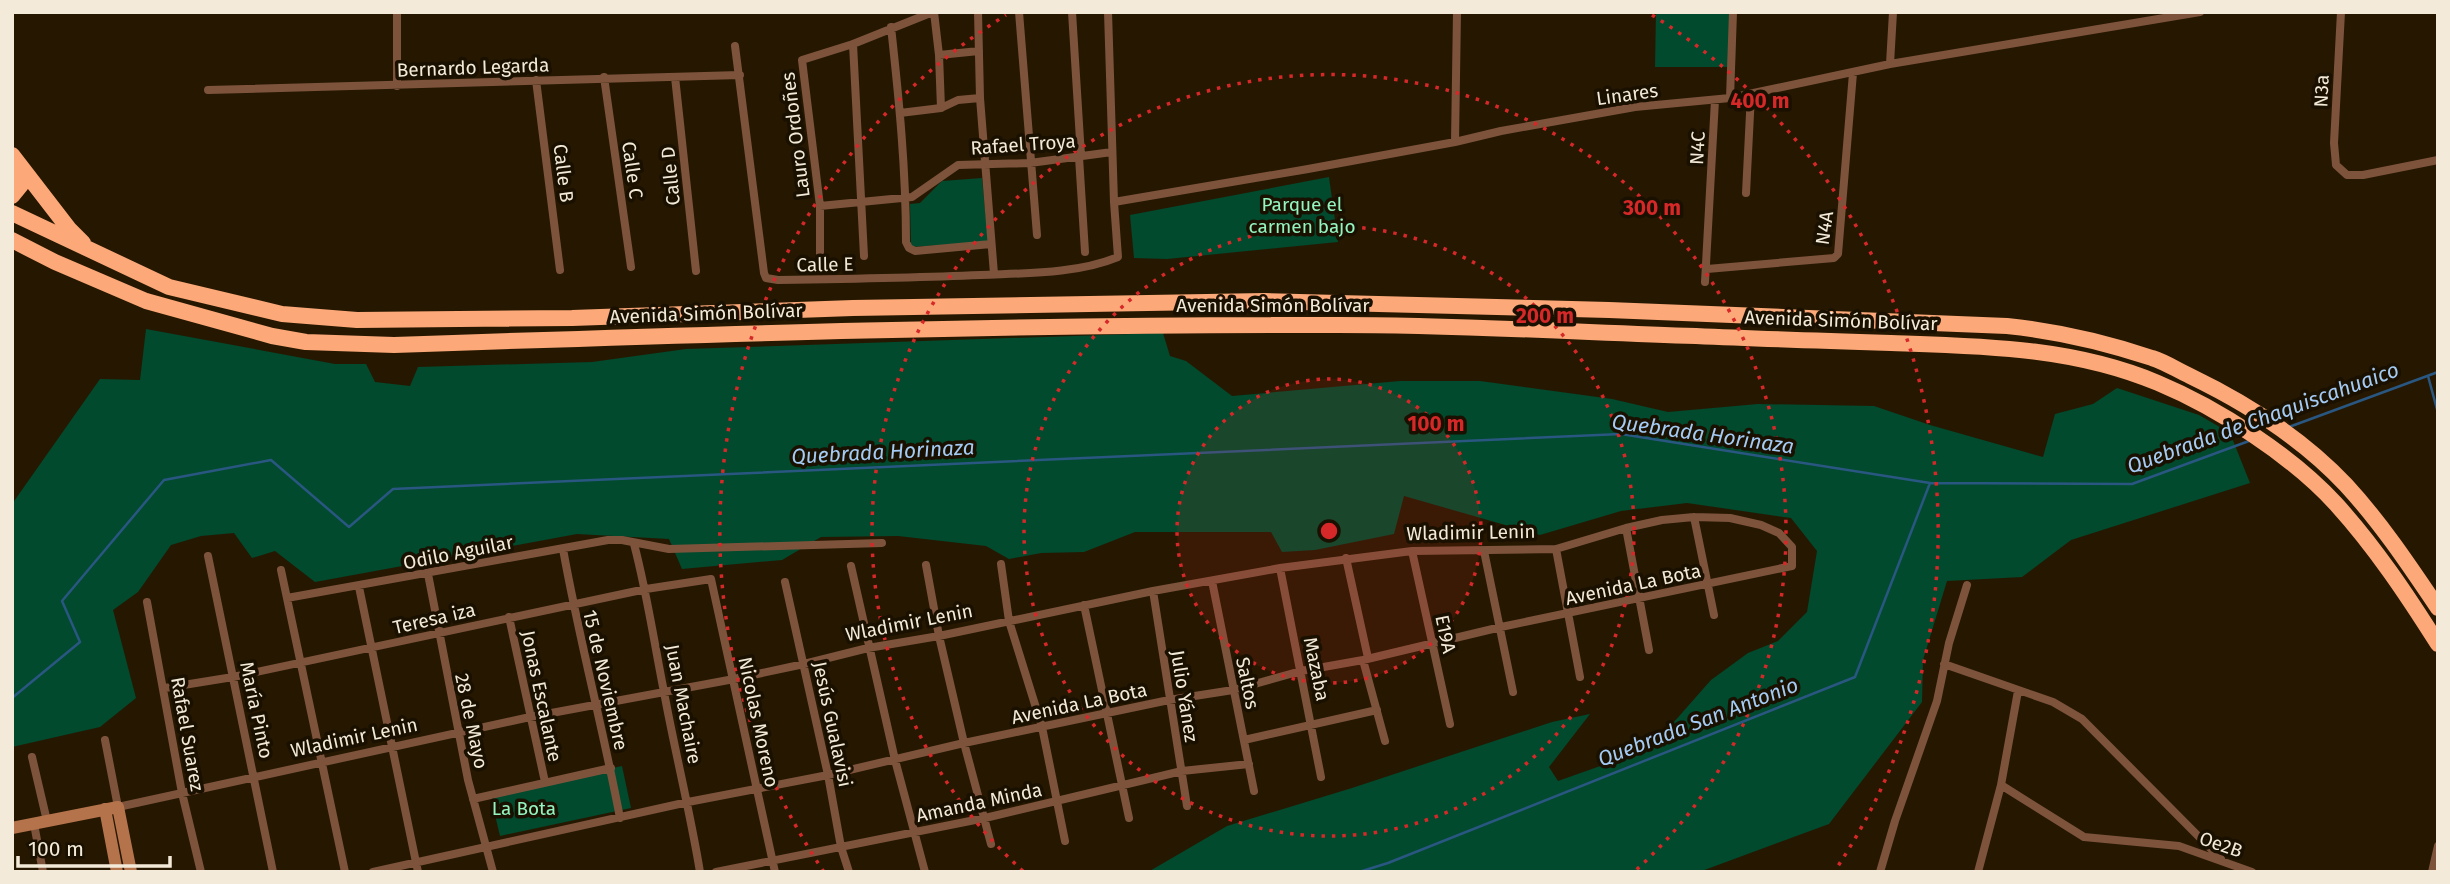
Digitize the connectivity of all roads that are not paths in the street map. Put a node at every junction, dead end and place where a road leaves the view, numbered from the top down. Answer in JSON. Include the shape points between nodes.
{"nodes":[{"id":1,"x":397,"y":12,"type":"edge"},
{"id":2,"x":933,"y":12,"type":"edge"},
{"id":3,"x":978,"y":12,"type":"edge"},
{"id":4,"x":1018,"y":12,"type":"edge"},
{"id":5,"x":1072,"y":12,"type":"edge"},
{"id":6,"x":1108,"y":12,"type":"edge"},
{"id":7,"x":1457,"y":12,"type":"edge"},
{"id":8,"x":1733,"y":12,"type":"edge"},
{"id":9,"x":1893,"y":12,"type":"edge"},
{"id":10,"x":2200,"y":12,"type":"edge"},
{"id":11,"x":2341,"y":12,"type":"edge"},
{"id":12,"x":891,"y":27,"type":"junction"},
{"id":13,"x":853,"y":44,"type":"junction"},
{"id":14,"x":735,"y":46,"type":"dead end"},
{"id":15,"x":979,"y":51,"type":"junction"},
{"id":16,"x":939,"y":55,"type":"junction"},
{"id":17,"x":1890,"y":64,"type":"junction"},
{"id":18,"x":1853,"y":73,"type":"junction"},
{"id":19,"x":740,"y":75,"type":"junction"},
{"id":20,"x":604,"y":77,"type":"junction"},
{"id":21,"x":675,"y":77,"type":"junction"},
{"id":22,"x":536,"y":79,"type":"junction"},
{"id":23,"x":397,"y":86,"type":"junction"},
{"id":24,"x":208,"y":90,"type":"dead end"},
{"id":25,"x":1751,"y":94,"type":"junction"},
{"id":26,"x":980,"y":98,"type":"junction"},
{"id":27,"x":1730,"y":98,"type":"junction"},
{"id":28,"x":1715,"y":100,"type":"junction"},
{"id":29,"x":941,"y":108,"type":"junction"},
{"id":30,"x":901,"y":113,"type":"junction"},
{"id":31,"x":1455,"y":142,"type":"junction"},
{"id":32,"x":1112,"y":152,"type":"junction"},
{"id":33,"x":12,"y":155,"type":"edge"},
{"id":34,"x":1080,"y":156,"type":"junction"},
{"id":35,"x":2438,"y":160,"type":"edge"},
{"id":36,"x":985,"y":163,"type":"junction"},
{"id":37,"x":1030,"y":163,"type":"junction"},
{"id":38,"x":22,"y":169,"type":"junction"},
{"id":39,"x":1746,"y":193,"type":"dead end"},
{"id":40,"x":12,"y":196,"type":"edge"},
{"id":41,"x":906,"y":197,"type":"junction"},
{"id":42,"x":860,"y":201,"type":"junction"},
{"id":43,"x":1114,"y":202,"type":"junction"},
{"id":44,"x":820,"y":206,"type":"junction"},
{"id":45,"x":12,"y":213,"type":"edge"},
{"id":46,"x":1037,"y":235,"type":"dead end"},
{"id":47,"x":12,"y":240,"type":"edge"},
{"id":48,"x":991,"y":244,"type":"junction"},
{"id":49,"x":1085,"y":252,"type":"dead end"},
{"id":50,"x":95,"y":254,"type":"junction"},
{"id":51,"x":864,"y":256,"type":"dead end"},
{"id":52,"x":820,"y":257,"type":"dead end"},
{"id":53,"x":631,"y":267,"type":"dead end"},
{"id":54,"x":1707,"y":269,"type":"junction"},
{"id":55,"x":561,"y":270,"type":"dead end"},
{"id":56,"x":696,"y":271,"type":"dead end"},
{"id":57,"x":994,"y":274,"type":"junction"},
{"id":58,"x":1705,"y":282,"type":"dead end"},
{"id":59,"x":1694,"y":517,"type":"junction"},
{"id":60,"x":1626,"y":528,"type":"junction"},
{"id":61,"x":882,"y":543,"type":"dead end"},
{"id":62,"x":634,"y":544,"type":"junction"},
{"id":63,"x":562,"y":549,"type":"junction"},
{"id":64,"x":1556,"y":549,"type":"junction"},
{"id":65,"x":1412,"y":551,"type":"junction"},
{"id":66,"x":1484,"y":551,"type":"junction"},
{"id":67,"x":208,"y":556,"type":"dead end"},
{"id":68,"x":1346,"y":558,"type":"junction"},
{"id":69,"x":1001,"y":564,"type":"dead end"},
{"id":70,"x":926,"y":565,"type":"dead end"},
{"id":71,"x":851,"y":566,"type":"dead end"},
{"id":72,"x":1792,"y":566,"type":"joint"},
{"id":73,"x":1280,"y":568,"type":"junction"},
{"id":74,"x":281,"y":570,"type":"dead end"},
{"id":75,"x":428,"y":574,"type":"junction"},
{"id":76,"x":711,"y":579,"type":"joint"},
{"id":77,"x":1212,"y":581,"type":"junction"},
{"id":78,"x":786,"y":582,"type":"dead end"},
{"id":79,"x":1707,"y":585,"type":"junction"},
{"id":80,"x":1967,"y":585,"type":"dead end"},
{"id":81,"x":359,"y":587,"type":"junction"},
{"id":82,"x":646,"y":589,"type":"junction"},
{"id":83,"x":1153,"y":591,"type":"junction"},
{"id":84,"x":287,"y":598,"type":"junction"},
{"id":85,"x":1638,"y":599,"type":"junction"},
{"id":86,"x":147,"y":602,"type":"dead end"},
{"id":87,"x":573,"y":604,"type":"junction"},
{"id":88,"x":1084,"y":605,"type":"junction"},
{"id":89,"x":2438,"y":608,"type":"edge"},
{"id":90,"x":1568,"y":614,"type":"junction"},
{"id":91,"x":1714,"y":615,"type":"dead end"},
{"id":92,"x":509,"y":617,"type":"junction"},
{"id":93,"x":1009,"y":621,"type":"junction"},
{"id":94,"x":1501,"y":627,"type":"junction"},
{"id":95,"x":438,"y":633,"type":"junction"},
{"id":96,"x":939,"y":636,"type":"junction"},
{"id":97,"x":1432,"y":643,"type":"junction"},
{"id":98,"x":2438,"y":644,"type":"edge"},
{"id":99,"x":371,"y":648,"type":"junction"},
{"id":100,"x":868,"y":648,"type":"junction"},
{"id":101,"x":1649,"y":650,"type":"dead end"},
{"id":102,"x":1366,"y":659,"type":"junction"},
{"id":103,"x":299,"y":663,"type":"junction"},
{"id":104,"x":804,"y":664,"type":"junction"},
{"id":105,"x":1944,"y":664,"type":"junction"},
{"id":106,"x":1301,"y":671,"type":"junction"},
{"id":107,"x":233,"y":677,"type":"junction"},
{"id":108,"x":1580,"y":677,"type":"dead end"},
{"id":109,"x":734,"y":679,"type":"junction"},
{"id":110,"x":164,"y":688,"type":"junction"},
{"id":111,"x":1234,"y":690,"type":"junction"},
{"id":112,"x":2018,"y":691,"type":"junction"},
{"id":113,"x":664,"y":692,"type":"junction"},
{"id":114,"x":1513,"y":692,"type":"dead end"},
{"id":115,"x":1169,"y":700,"type":"junction"},
{"id":116,"x":598,"y":706,"type":"junction"},
{"id":117,"x":1377,"y":710,"type":"junction"},
{"id":118,"x":1107,"y":713,"type":"junction"},
{"id":119,"x":530,"y":717,"type":"junction"},
{"id":120,"x":1450,"y":724,"type":"dead end"},
{"id":121,"x":1312,"y":726,"type":"junction"},
{"id":122,"x":1042,"y":727,"type":"junction"},
{"id":123,"x":458,"y":733,"type":"junction"},
{"id":124,"x":105,"y":740,"type":"dead end"},
{"id":125,"x":1244,"y":740,"type":"junction"},
{"id":126,"x":1385,"y":741,"type":"dead end"},
{"id":127,"x":964,"y":743,"type":"junction"},
{"id":128,"x":393,"y":748,"type":"junction"},
{"id":129,"x":32,"y":757,"type":"dead end"},
{"id":130,"x":895,"y":760,"type":"junction"},
{"id":131,"x":323,"y":763,"type":"junction"},
{"id":132,"x":1249,"y":764,"type":"junction"},
{"id":133,"x":611,"y":768,"type":"junction"},
{"id":134,"x":1182,"y":771,"type":"junction"},
{"id":135,"x":828,"y":775,"type":"junction"},
{"id":136,"x":1321,"y":777,"type":"dead end"},
{"id":137,"x":255,"y":778,"type":"junction"},
{"id":138,"x":545,"y":782,"type":"junction"},
{"id":139,"x":2001,"y":785,"type":"junction"},
{"id":140,"x":1122,"y":786,"type":"junction"},
{"id":141,"x":758,"y":790,"type":"junction"},
{"id":142,"x":1254,"y":792,"type":"dead end"},
{"id":143,"x":182,"y":793,"type":"junction"},
{"id":144,"x":473,"y":799,"type":"junction"},
{"id":145,"x":117,"y":802,"type":"junction"},
{"id":146,"x":688,"y":802,"type":"junction"},
{"id":147,"x":1056,"y":802,"type":"junction"},
{"id":148,"x":1187,"y":806,"type":"dead end"},
{"id":149,"x":105,"y":809,"type":"junction"},
{"id":150,"x":620,"y":818,"type":"junction"},
{"id":151,"x":985,"y":818,"type":"junction"},
{"id":152,"x":1129,"y":818,"type":"dead end"},
{"id":153,"x":41,"y":822,"type":"junction"},
{"id":154,"x":12,"y":828,"type":"edge"},
{"id":155,"x":915,"y":832,"type":"junction"},
{"id":156,"x":1065,"y":841,"type":"dead end"},
{"id":157,"x":991,"y":844,"type":"dead end"},
{"id":158,"x":487,"y":846,"type":"junction"},
{"id":159,"x":2438,"y":846,"type":"edge"},
{"id":160,"x":841,"y":847,"type":"junction"},
{"id":161,"x":2223,"y":861,"type":"junction"},
{"id":162,"x":771,"y":862,"type":"junction"},
{"id":163,"x":417,"y":867,"type":"edge"},
{"id":164,"x":43,"y":872,"type":"edge"},
{"id":165,"x":117,"y":872,"type":"edge"},
{"id":166,"x":131,"y":872,"type":"edge"},
{"id":167,"x":201,"y":872,"type":"edge"},
{"id":168,"x":273,"y":872,"type":"edge"},
{"id":169,"x":345,"y":872,"type":"edge"},
{"id":170,"x":373,"y":872,"type":"edge"},
{"id":171,"x":493,"y":872,"type":"edge"},
{"id":172,"x":700,"y":872,"type":"edge"},
{"id":173,"x":716,"y":872,"type":"edge"},
{"id":174,"x":775,"y":872,"type":"edge"},
{"id":175,"x":849,"y":872,"type":"edge"},
{"id":176,"x":925,"y":872,"type":"edge"},
{"id":177,"x":1880,"y":872,"type":"edge"},
{"id":178,"x":1978,"y":872,"type":"edge"},
{"id":179,"x":2252,"y":872,"type":"edge"},
{"id":180,"x":2432,"y":872,"type":"edge"}],
"edges":[{"from":1,"to":23,"type":"street"},
{"from":2,"to":12,"type":"street"},
{"from":2,"to":16,"type":"street"},
{"from":3,"to":15,"type":"street"},
{"from":4,"to":37,"type":"street"},
{"from":5,"to":34,"type":"street"},
{"from":6,"to":32,"type":"street"},
{"from":7,"to":31,"type":"street"},
{"from":8,"to":27,"type":"street"},
{"from":9,"to":17,"type":"street"},
{"from":10,"to":17,"type":"street","name":"Linares"},
{"from":11,"to":35,"type":"street","name":"N3a","via":[[2334,143],[2339,170],[2363,175]]},
{"from":12,"to":13,"type":"street"},
{"from":12,"to":30,"type":"street"},
{"from":13,"to":42,"type":"street"},
{"from":13,"to":44,"type":"street","name":"Lauro Ordoñes","via":[[802,60]]},
{"from":14,"to":19,"type":"street","name":"Calle E"},
{"from":15,"to":16,"type":"street"},
{"from":15,"to":26,"type":"street"},
{"from":16,"to":29,"type":"street"},
{"from":17,"to":18,"type":"street","name":"Linares"},
{"from":18,"to":25,"type":"street","name":"Linares"},
{"from":18,"to":54,"type":"street","name":"N4A","via":[[1838,254],[1834,258]]},
{"from":19,"to":21,"type":"street","name":"Bernardo Legarda"},
{"from":19,"to":57,"type":"street","name":"Calle E","via":[[766,278]]},
{"from":20,"to":21,"type":"street","name":"Bernardo Legarda"},
{"from":20,"to":22,"type":"street","name":"Bernardo Legarda"},
{"from":20,"to":53,"type":"street","name":"Calle C"},
{"from":21,"to":56,"type":"street","name":"Calle D"},
{"from":22,"to":23,"type":"street","name":"Bernardo Legarda"},
{"from":22,"to":55,"type":"street","name":"Calle B"},
{"from":23,"to":24,"type":"street","name":"Bernardo Legarda"},
{"from":25,"to":27,"type":"street","name":"Linares"},
{"from":25,"to":39,"type":"street"},
{"from":26,"to":29,"type":"street","via":[[958,100]]},
{"from":26,"to":36,"type":"street"},
{"from":27,"to":28,"type":"street","name":"Linares"},
{"from":28,"to":31,"type":"street","name":"Linares","via":[[1635,107]]},
{"from":28,"to":54,"type":"street","name":"N4C"},
{"from":29,"to":30,"type":"street"},
{"from":30,"to":41,"type":"street"},
{"from":31,"to":43,"type":"street","name":"Linares"},
{"from":32,"to":34,"type":"street","name":"Rafael Troya"},
{"from":32,"to":43,"type":"street"},
{"from":33,"to":38,"type":"highway"},
{"from":34,"to":37,"type":"street","name":"Rafael Troya"},
{"from":34,"to":49,"type":"street"},
{"from":36,"to":37,"type":"street","name":"Rafael Troya"},
{"from":36,"to":41,"type":"street","name":"Rafael Troya","via":[[958,165],[921,192]]},
{"from":36,"to":48,"type":"street"},
{"from":37,"to":46,"type":"street"},
{"from":38,"to":40,"type":"highway","via":[[20,185]]},
{"from":38,"to":50,"type":"highway"},
{"from":41,"to":42,"type":"street","name":"Rafael Troya"},
{"from":41,"to":48,"type":"street","via":[[909,248]]},
{"from":42,"to":44,"type":"street","name":"Rafael Troya"},
{"from":42,"to":51,"type":"street"},
{"from":43,"to":57,"type":"street","name":"Calle E","via":[[1118,257],[1079,267]]},
{"from":44,"to":52,"type":"street","name":"Lauro Ordoñes"},
{"from":45,"to":50,"type":"highway","name":"Avenida Simón Bolívar"},
{"from":47,"to":98,"type":"highway","name":"Avenida Simón Bolívar","via":[[146,301],[306,342],[394,345],[906,328],[1345,324],[2039,351],[2101,363],[2158,383],[2222,415],[2270,448],[2336,504],[2376,551]]},
{"from":48,"to":57,"type":"street"},
{"from":50,"to":89,"type":"highway","name":"Avenida Simón Bolívar","via":[[169,287],[225,302],[282,314],[357,320],[1265,301],[2007,326],[2076,336],[2155,359],[2228,396],[2287,434],[2345,484],[2393,541]]},
{"from":54,"to":58,"type":"street","name":"N4C"},
{"from":59,"to":60,"type":"street","name":"Wladimir Lenin"},
{"from":59,"to":72,"type":"street","name":"Wladimir Lenin","via":[[1730,518],[1779,533],[1793,547]]},
{"from":59,"to":79,"type":"street"},
{"from":60,"to":64,"type":"street","name":"Wladimir Lenin"},
{"from":60,"to":85,"type":"street"},
{"from":61,"to":62,"type":"street","name":"Odilo Aguilar","via":[[669,549]]},
{"from":62,"to":63,"type":"street","name":"Odilo Aguilar","via":[[608,540]]},
{"from":62,"to":82,"type":"street","name":"Juan Machaire"},
{"from":63,"to":75,"type":"street","name":"Odilo Aguilar"},
{"from":63,"to":87,"type":"street","name":"15 de Noviembre"},
{"from":64,"to":66,"type":"street","name":"Wladimir Lenin"},
{"from":64,"to":90,"type":"street"},
{"from":65,"to":66,"type":"street","name":"Wladimir Lenin"},
{"from":65,"to":68,"type":"street","name":"Wladimir Lenin"},
{"from":65,"to":97,"type":"street","name":"E19A"},
{"from":66,"to":94,"type":"street"},
{"from":67,"to":107,"type":"street","name":"María Pinto"},
{"from":68,"to":73,"type":"street","name":"Wladimir Lenin"},
{"from":68,"to":102,"type":"street"},
{"from":69,"to":93,"type":"street"},
{"from":70,"to":96,"type":"street"},
{"from":71,"to":100,"type":"street"},
{"from":72,"to":79,"type":"street","name":"Avenida La Bota"},
{"from":73,"to":77,"type":"street","name":"Wladimir Lenin"},
{"from":73,"to":106,"type":"street","name":"Mazaba"},
{"from":74,"to":84,"type":"street"},
{"from":75,"to":81,"type":"street","name":"Odilo Aguilar"},
{"from":75,"to":95,"type":"street","name":"28 de Mayo"},
{"from":76,"to":82,"type":"street","name":"Teresa iza"},
{"from":76,"to":109,"type":"street","name":"Nicolas Moreno"},
{"from":77,"to":83,"type":"street","name":"Wladimir Lenin"},
{"from":77,"to":111,"type":"street","name":"Saltos"},
{"from":78,"to":104,"type":"street","name":"Jesús Gualavisi"},
{"from":79,"to":85,"type":"street","name":"Avenida La Bota"},
{"from":79,"to":91,"type":"street"},
{"from":80,"to":105,"type":"street"},
{"from":81,"to":84,"type":"street","name":"Odilo Aguilar"},
{"from":81,"to":99,"type":"street"},
{"from":82,"to":87,"type":"street","name":"Teresa iza"},
{"from":82,"to":113,"type":"street","name":"Juan Machaire"},
{"from":83,"to":88,"type":"street","name":"Wladimir Lenin"},
{"from":83,"to":115,"type":"street","name":"Julio Yánez"},
{"from":84,"to":103,"type":"street"},
{"from":85,"to":90,"type":"street","name":"Avenida La Bota"},
{"from":85,"to":101,"type":"street"},
{"from":86,"to":110,"type":"street","name":"Rafael Suarez"},
{"from":87,"to":92,"type":"street","name":"Teresa iza"},
{"from":87,"to":116,"type":"street","name":"15 de Noviembre"},
{"from":88,"to":93,"type":"street","name":"Wladimir Lenin"},
{"from":88,"to":118,"type":"street"},
{"from":90,"to":94,"type":"street","name":"Avenida La Bota"},
{"from":90,"to":108,"type":"street"},
{"from":92,"to":95,"type":"street","name":"Teresa iza"},
{"from":92,"to":119,"type":"street","name":"Jonas Escalante"},
{"from":93,"to":96,"type":"street","name":"Wladimir Lenin"},
{"from":93,"to":122,"type":"street"},
{"from":94,"to":97,"type":"street","name":"Avenida La Bota"},
{"from":94,"to":114,"type":"street"},
{"from":95,"to":99,"type":"street","name":"Teresa iza"},
{"from":95,"to":123,"type":"street","name":"28 de Mayo"},
{"from":96,"to":100,"type":"street","name":"Wladimir Lenin"},
{"from":96,"to":127,"type":"street"},
{"from":97,"to":102,"type":"street","name":"Avenida La Bota"},
{"from":97,"to":120,"type":"street","name":"E19A"},
{"from":99,"to":103,"type":"street","name":"Teresa iza"},
{"from":99,"to":128,"type":"street"},
{"from":100,"to":104,"type":"street","name":"Wladimir Lenin"},
{"from":100,"to":130,"type":"street"},
{"from":102,"to":106,"type":"street","name":"Avenida La Bota"},
{"from":102,"to":117,"type":"street"},
{"from":103,"to":107,"type":"street","name":"Teresa iza"},
{"from":103,"to":131,"type":"street"},
{"from":104,"to":109,"type":"street","name":"Wladimir Lenin"},
{"from":104,"to":135,"type":"street","name":"Jesús Gualavisi"},
{"from":105,"to":112,"type":"street"},
{"from":105,"to":177,"type":"street","via":[[1937,701]]},
{"from":106,"to":111,"type":"street","name":"Avenida La Bota"},
{"from":106,"to":121,"type":"street","name":"Mazaba"},
{"from":107,"to":110,"type":"street","name":"Teresa iza"},
{"from":107,"to":137,"type":"street","name":"María Pinto"},
{"from":109,"to":113,"type":"street","name":"Wladimir Lenin"},
{"from":109,"to":141,"type":"street","name":"Nicolas Moreno"},
{"from":110,"to":143,"type":"street","name":"Rafael Suarez"},
{"from":111,"to":115,"type":"street","name":"Avenida La Bota"},
{"from":111,"to":125,"type":"street","name":"Saltos"},
{"from":112,"to":139,"type":"street"},
{"from":112,"to":161,"type":"street","via":[[2053,702],[2082,719]]},
{"from":113,"to":116,"type":"street","name":"Wladimir Lenin"},
{"from":113,"to":146,"type":"street","name":"Juan Machaire"},
{"from":115,"to":118,"type":"street","name":"Avenida La Bota"},
{"from":115,"to":134,"type":"street","name":"Julio Yánez"},
{"from":116,"to":119,"type":"street","name":"Wladimir Lenin"},
{"from":116,"to":133,"type":"street","name":"15 de Noviembre"},
{"from":117,"to":121,"type":"street"},
{"from":117,"to":126,"type":"street"},
{"from":118,"to":122,"type":"street","name":"Avenida La Bota"},
{"from":118,"to":140,"type":"street"},
{"from":119,"to":123,"type":"street","name":"Wladimir Lenin"},
{"from":119,"to":138,"type":"street","name":"Jonas Escalante"},
{"from":121,"to":125,"type":"street"},
{"from":121,"to":136,"type":"street","name":"Mazaba"},
{"from":122,"to":127,"type":"street","name":"Avenida La Bota"},
{"from":122,"to":147,"type":"street"},
{"from":123,"to":128,"type":"street","name":"Wladimir Lenin"},
{"from":123,"to":144,"type":"street","name":"28 de Mayo"},
{"from":124,"to":145,"type":"street"},
{"from":125,"to":132,"type":"street","name":"Saltos"},
{"from":127,"to":130,"type":"street","name":"Avenida La Bota"},
{"from":127,"to":151,"type":"street"},
{"from":128,"to":131,"type":"street","name":"Wladimir Lenin"},
{"from":128,"to":163,"type":"street"},
{"from":129,"to":153,"type":"street"},
{"from":130,"to":135,"type":"street","name":"Avenida La Bota"},
{"from":130,"to":155,"type":"street"},
{"from":131,"to":137,"type":"street","name":"Wladimir Lenin"},
{"from":131,"to":169,"type":"street"},
{"from":132,"to":134,"type":"street","name":"Amanda Minda"},
{"from":132,"to":142,"type":"street","name":"Saltos"},
{"from":133,"to":138,"type":"street"},
{"from":133,"to":150,"type":"street","name":"15 de Noviembre"},
{"from":134,"to":140,"type":"street","name":"Amanda Minda"},
{"from":134,"to":148,"type":"street","name":"Julio Yánez"},
{"from":135,"to":141,"type":"street","name":"Avenida La Bota"},
{"from":135,"to":160,"type":"street","name":"Jesús Gualavisi"},
{"from":137,"to":143,"type":"street","name":"Wladimir Lenin"},
{"from":137,"to":168,"type":"street","name":"María Pinto"},
{"from":138,"to":144,"type":"street"},
{"from":139,"to":161,"type":"street","name":"Oe2B","via":[[2084,837],[2179,846]]},
{"from":139,"to":178,"type":"street"},
{"from":140,"to":147,"type":"street","name":"Amanda Minda"},
{"from":140,"to":152,"type":"street"},
{"from":141,"to":146,"type":"street","name":"Avenida La Bota"},
{"from":141,"to":162,"type":"street","name":"Nicolas Moreno"},
{"from":143,"to":145,"type":"street","name":"Wladimir Lenin"},
{"from":143,"to":167,"type":"street","name":"Rafael Suarez"},
{"from":144,"to":158,"type":"street","name":"28 de Mayo"},
{"from":145,"to":149,"type":"street","name":"Wladimir Lenin"},
{"from":145,"to":166,"type":"street"},
{"from":146,"to":150,"type":"street","name":"Avenida La Bota"},
{"from":146,"to":172,"type":"street","name":"Juan Machaire"},
{"from":147,"to":151,"type":"street","name":"Amanda Minda"},
{"from":147,"to":156,"type":"street"},
{"from":149,"to":153,"type":"street","name":"Wladimir Lenin"},
{"from":149,"to":165,"type":"street"},
{"from":150,"to":158,"type":"street","name":"Avenida La Bota"},
{"from":151,"to":155,"type":"street","name":"Amanda Minda"},
{"from":151,"to":157,"type":"street"},
{"from":153,"to":154,"type":"street","name":"Wladimir Lenin"},
{"from":153,"to":164,"type":"street"},
{"from":155,"to":160,"type":"street","name":"Amanda Minda"},
{"from":155,"to":176,"type":"street"},
{"from":158,"to":163,"type":"street","name":"Avenida La Bota"},
{"from":158,"to":171,"type":"street","name":"28 de Mayo"},
{"from":159,"to":180,"type":"street"},
{"from":160,"to":162,"type":"street","name":"Amanda Minda"},
{"from":160,"to":175,"type":"street","name":"Jesús Gualavisi"},
{"from":161,"to":179,"type":"street","name":"Oe2B"},
{"from":162,"to":173,"type":"street","name":"Amanda Minda"},
{"from":162,"to":174,"type":"street","name":"Nicolas Moreno"},
{"from":163,"to":170,"type":"street","name":"Avenida La Bota"}]}
